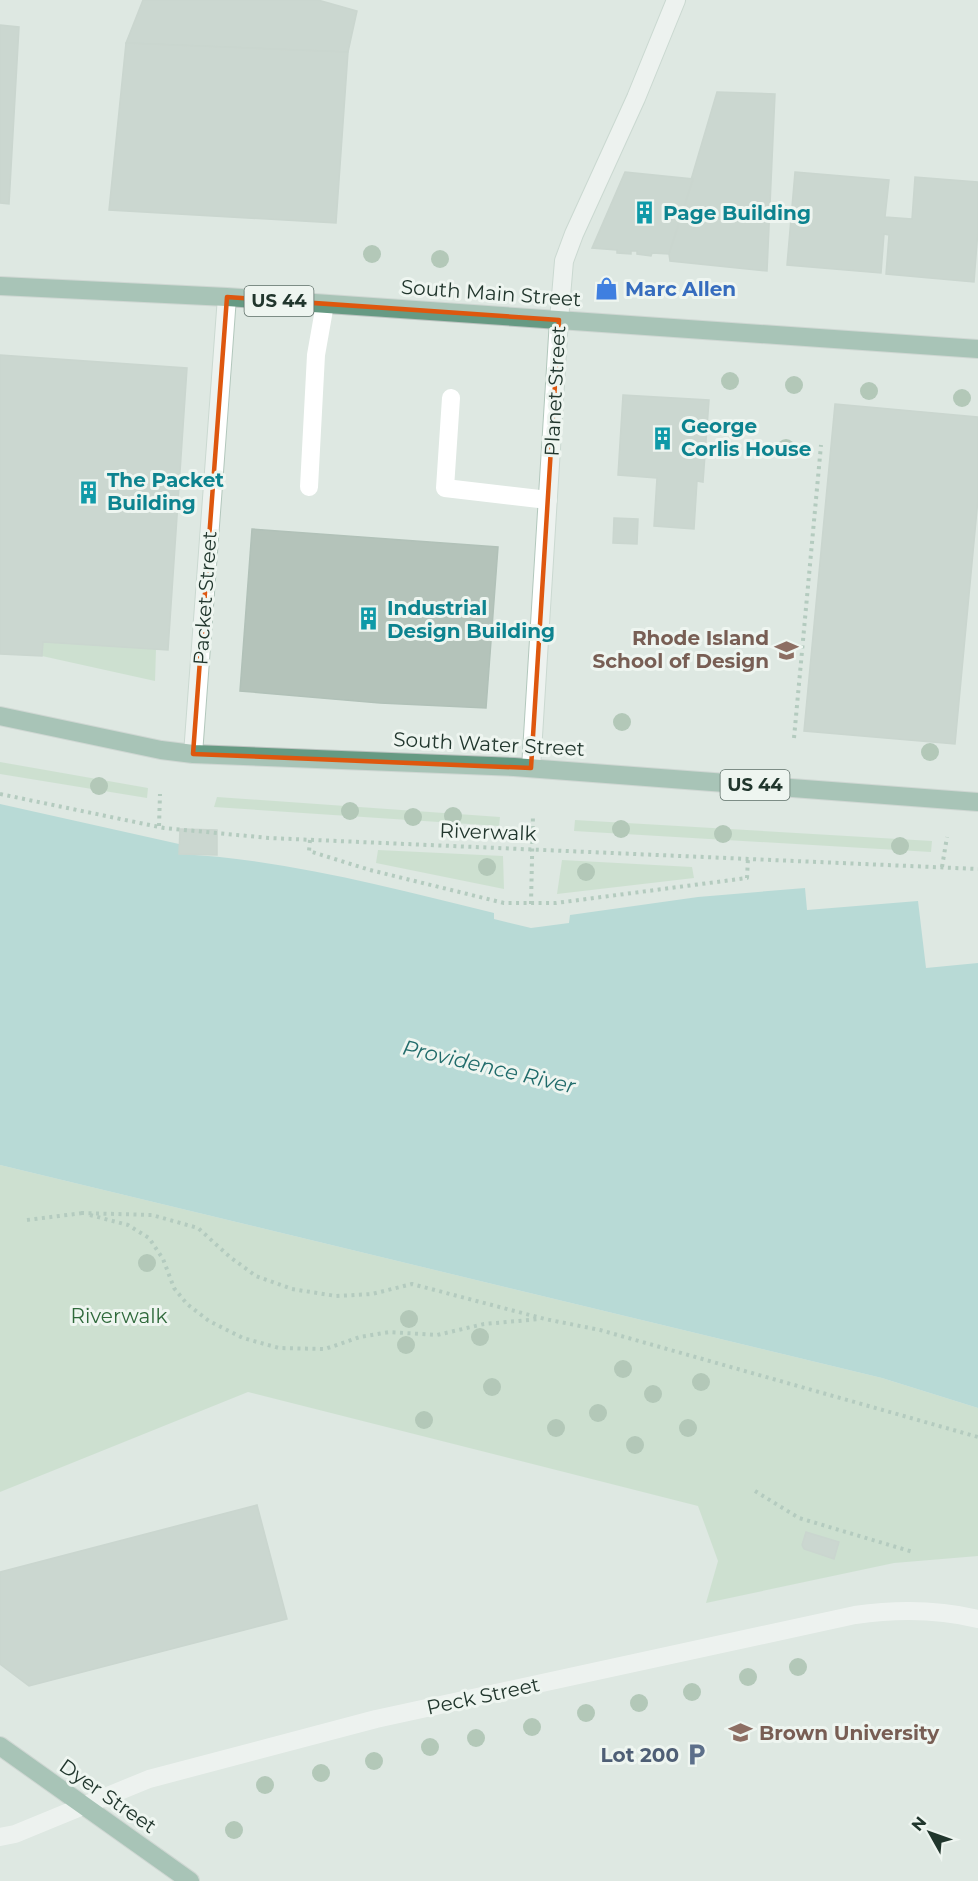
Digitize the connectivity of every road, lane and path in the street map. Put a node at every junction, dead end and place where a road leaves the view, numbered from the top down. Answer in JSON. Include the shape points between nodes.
{"nodes":[{"id":1,"x":676,"y":0,"type":"edge"},
{"id":2,"x":0,"y":286,"type":"edge"},
{"id":3,"x":227,"y":297,"type":"junction"},
{"id":4,"x":326,"y":304,"type":"junction"},
{"id":5,"x":558,"y":320,"type":"junction"},
{"id":6,"x":978,"y":349,"type":"edge"},
{"id":7,"x":451,"y":398,"type":"dead end"},
{"id":8,"x":820,"y":445,"type":"dead end"},
{"id":9,"x":309,"y":487,"type":"dead end"},
{"id":10,"x":548,"y":500,"type":"junction"},
{"id":11,"x":0,"y":716,"type":"edge"},
{"id":12,"x":794,"y":738,"type":"dead end"},
{"id":13,"x":193,"y":754,"type":"junction"},
{"id":14,"x":531,"y":768,"type":"junction"},
{"id":15,"x":0,"y":794,"type":"edge"},
{"id":16,"x":160,"y":794,"type":"dead end"},
{"id":17,"x":978,"y":801,"type":"edge"},
{"id":18,"x":533,"y":814,"type":"dead end"},
{"id":19,"x":159,"y":826,"type":"junction"},
{"id":20,"x":946,"y":837,"type":"dead end"},
{"id":21,"x":310,"y":840,"type":"junction"},
{"id":22,"x":532,"y":849,"type":"junction"},
{"id":23,"x":748,"y":858,"type":"junction"},
{"id":24,"x":942,"y":867,"type":"junction"},
{"id":25,"x":978,"y":869,"type":"edge"},
{"id":26,"x":531,"y":903,"type":"junction"},
{"id":27,"x":81,"y":1213,"type":"junction"},
{"id":28,"x":27,"y":1220,"type":"dead end"},
{"id":29,"x":545,"y":1319,"type":"junction"},
{"id":30,"x":978,"y":1437,"type":"edge"},
{"id":31,"x":755,"y":1491,"type":"dead end"},
{"id":32,"x":913,"y":1552,"type":"dead end"},
{"id":33,"x":978,"y":1619,"type":"edge"},
{"id":34,"x":0,"y":1746,"type":"edge"},
{"id":35,"x":82,"y":1806,"type":"junction"},
{"id":36,"x":0,"y":1837,"type":"edge"},
{"id":37,"x":190,"y":1881,"type":"edge"}],
"edges":[{"from":1,"to":5,"type":"street","name":"Planet Street","via":[[564,261]]},
{"from":2,"to":3,"type":"main road","name":"South Main Street","number":"US 44"},
{"from":3,"to":4,"type":"main road","name":"South Main Street","number":"US 44"},
{"from":3,"to":13,"type":"street","name":"Packet Street"},
{"from":4,"to":5,"type":"main road","name":"South Main Street","number":"US 44"},
{"from":4,"to":9,"type":"street","via":[[316,355]]},
{"from":5,"to":6,"type":"main road","name":"South Main Street","number":"US 44"},
{"from":5,"to":10,"type":"street","name":"Planet Street"},
{"from":7,"to":10,"type":"street","via":[[445,488]]},
{"from":8,"to":12,"type":"path"},
{"from":10,"to":14,"type":"street","name":"Planet Street"},
{"from":11,"to":13,"type":"main road","name":"South Water Street","number":"US 44"},
{"from":13,"to":14,"type":"main road","name":"South Water Street","number":"US 44"},
{"from":14,"to":17,"type":"main road","name":"South Water Street","number":"US 44"},
{"from":15,"to":19,"type":"path","name":"Riverwalk"},
{"from":16,"to":19,"type":"path"},
{"from":18,"to":22,"type":"path"},
{"from":19,"to":21,"type":"path","name":"Riverwalk"},
{"from":20,"to":24,"type":"path"},
{"from":21,"to":22,"type":"path","name":"Riverwalk"},
{"from":21,"to":26,"type":"path","via":[[309,851],[370,870],[504,903]]},
{"from":22,"to":23,"type":"path","name":"Riverwalk"},
{"from":22,"to":26,"type":"path"},
{"from":23,"to":24,"type":"path","name":"Riverwalk"},
{"from":23,"to":26,"type":"path","via":[[747,878]]},
{"from":24,"to":25,"type":"path","name":"Riverwalk"},
{"from":27,"to":28,"type":"path"},
{"from":27,"to":29,"type":"path","via":[[152,1215],[198,1228],[256,1275],[292,1289],[336,1296],[372,1294],[412,1284]]},
{"from":27,"to":29,"type":"path","via":[[128,1225],[149,1238],[163,1259],[174,1288],[209,1322],[243,1338],[279,1348],[325,1349],[389,1332],[437,1335],[484,1324]]},
{"from":29,"to":30,"type":"path","via":[[600,1330]]},
{"from":31,"to":32,"type":"path","via":[[799,1518]]},
{"from":33,"to":35,"type":"street","name":"Peck Street","via":[[923,1611],[855,1615],[376,1719],[149,1779]]},
{"from":34,"to":35,"type":"main road","name":"Dyer Street"},
{"from":35,"to":36,"type":"street","name":"Peck Street"},
{"from":35,"to":37,"type":"main road","name":"Dyer Street"}]}
